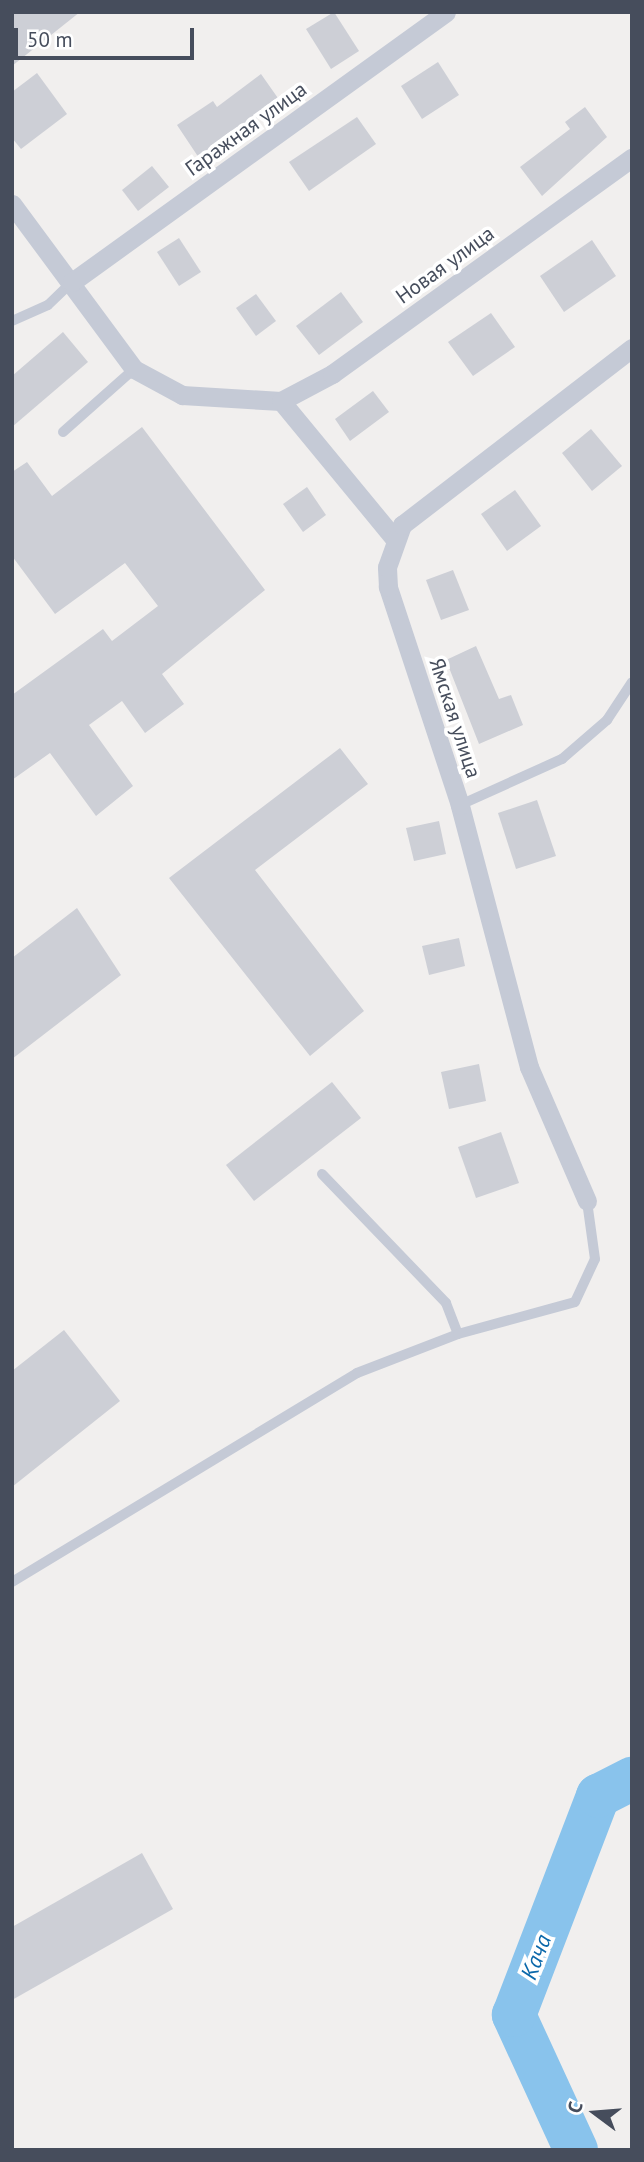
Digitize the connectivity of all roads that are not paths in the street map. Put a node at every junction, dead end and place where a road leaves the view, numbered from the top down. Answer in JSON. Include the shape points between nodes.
{"nodes":[{"id":1,"x":446,"y":12,"type":"edge"},
{"id":2,"x":632,"y":158,"type":"edge"},
{"id":3,"x":12,"y":204,"type":"edge"},
{"id":4,"x":72,"y":282,"type":"junction"},
{"id":5,"x":12,"y":321,"type":"edge"},
{"id":6,"x":632,"y":348,"type":"edge"},
{"id":7,"x":134,"y":369,"type":"junction"},
{"id":8,"x":281,"y":401,"type":"junction"},
{"id":9,"x":63,"y":432,"type":"dead end"},
{"id":10,"x":394,"y":538,"type":"junction"},
{"id":11,"x":632,"y":682,"type":"edge"},
{"id":12,"x":460,"y":805,"type":"junction"},
{"id":13,"x":322,"y":1174,"type":"dead end"},
{"id":14,"x":587,"y":1201,"type":"joint"},
{"id":15,"x":458,"y":1334,"type":"junction"},
{"id":16,"x":12,"y":1582,"type":"edge"}],
"edges":[{"from":1,"to":4,"type":"street","name":"Гаражная улица"},
{"from":2,"to":8,"type":"street","name":"Новая улица","via":[[332,374]]},
{"from":3,"to":4,"type":"street"},
{"from":4,"to":5,"type":"lane","via":[[48,305]]},
{"from":4,"to":7,"type":"street"},
{"from":6,"to":10,"type":"street"},
{"from":7,"to":8,"type":"street","via":[[182,395]]},
{"from":7,"to":9,"type":"lane"},
{"from":8,"to":10,"type":"street"},
{"from":10,"to":12,"type":"street","name":"Ямская улица","via":[[388,587]]},
{"from":11,"to":12,"type":"lane","via":[[607,720],[562,759]]},
{"from":12,"to":14,"type":"street","name":"Ямская улица","via":[[528,1066]]},
{"from":13,"to":15,"type":"lane","via":[[446,1303]]},
{"from":14,"to":15,"type":"lane","via":[[595,1258],[575,1302]]},
{"from":15,"to":16,"type":"lane","via":[[357,1373]]}]}
